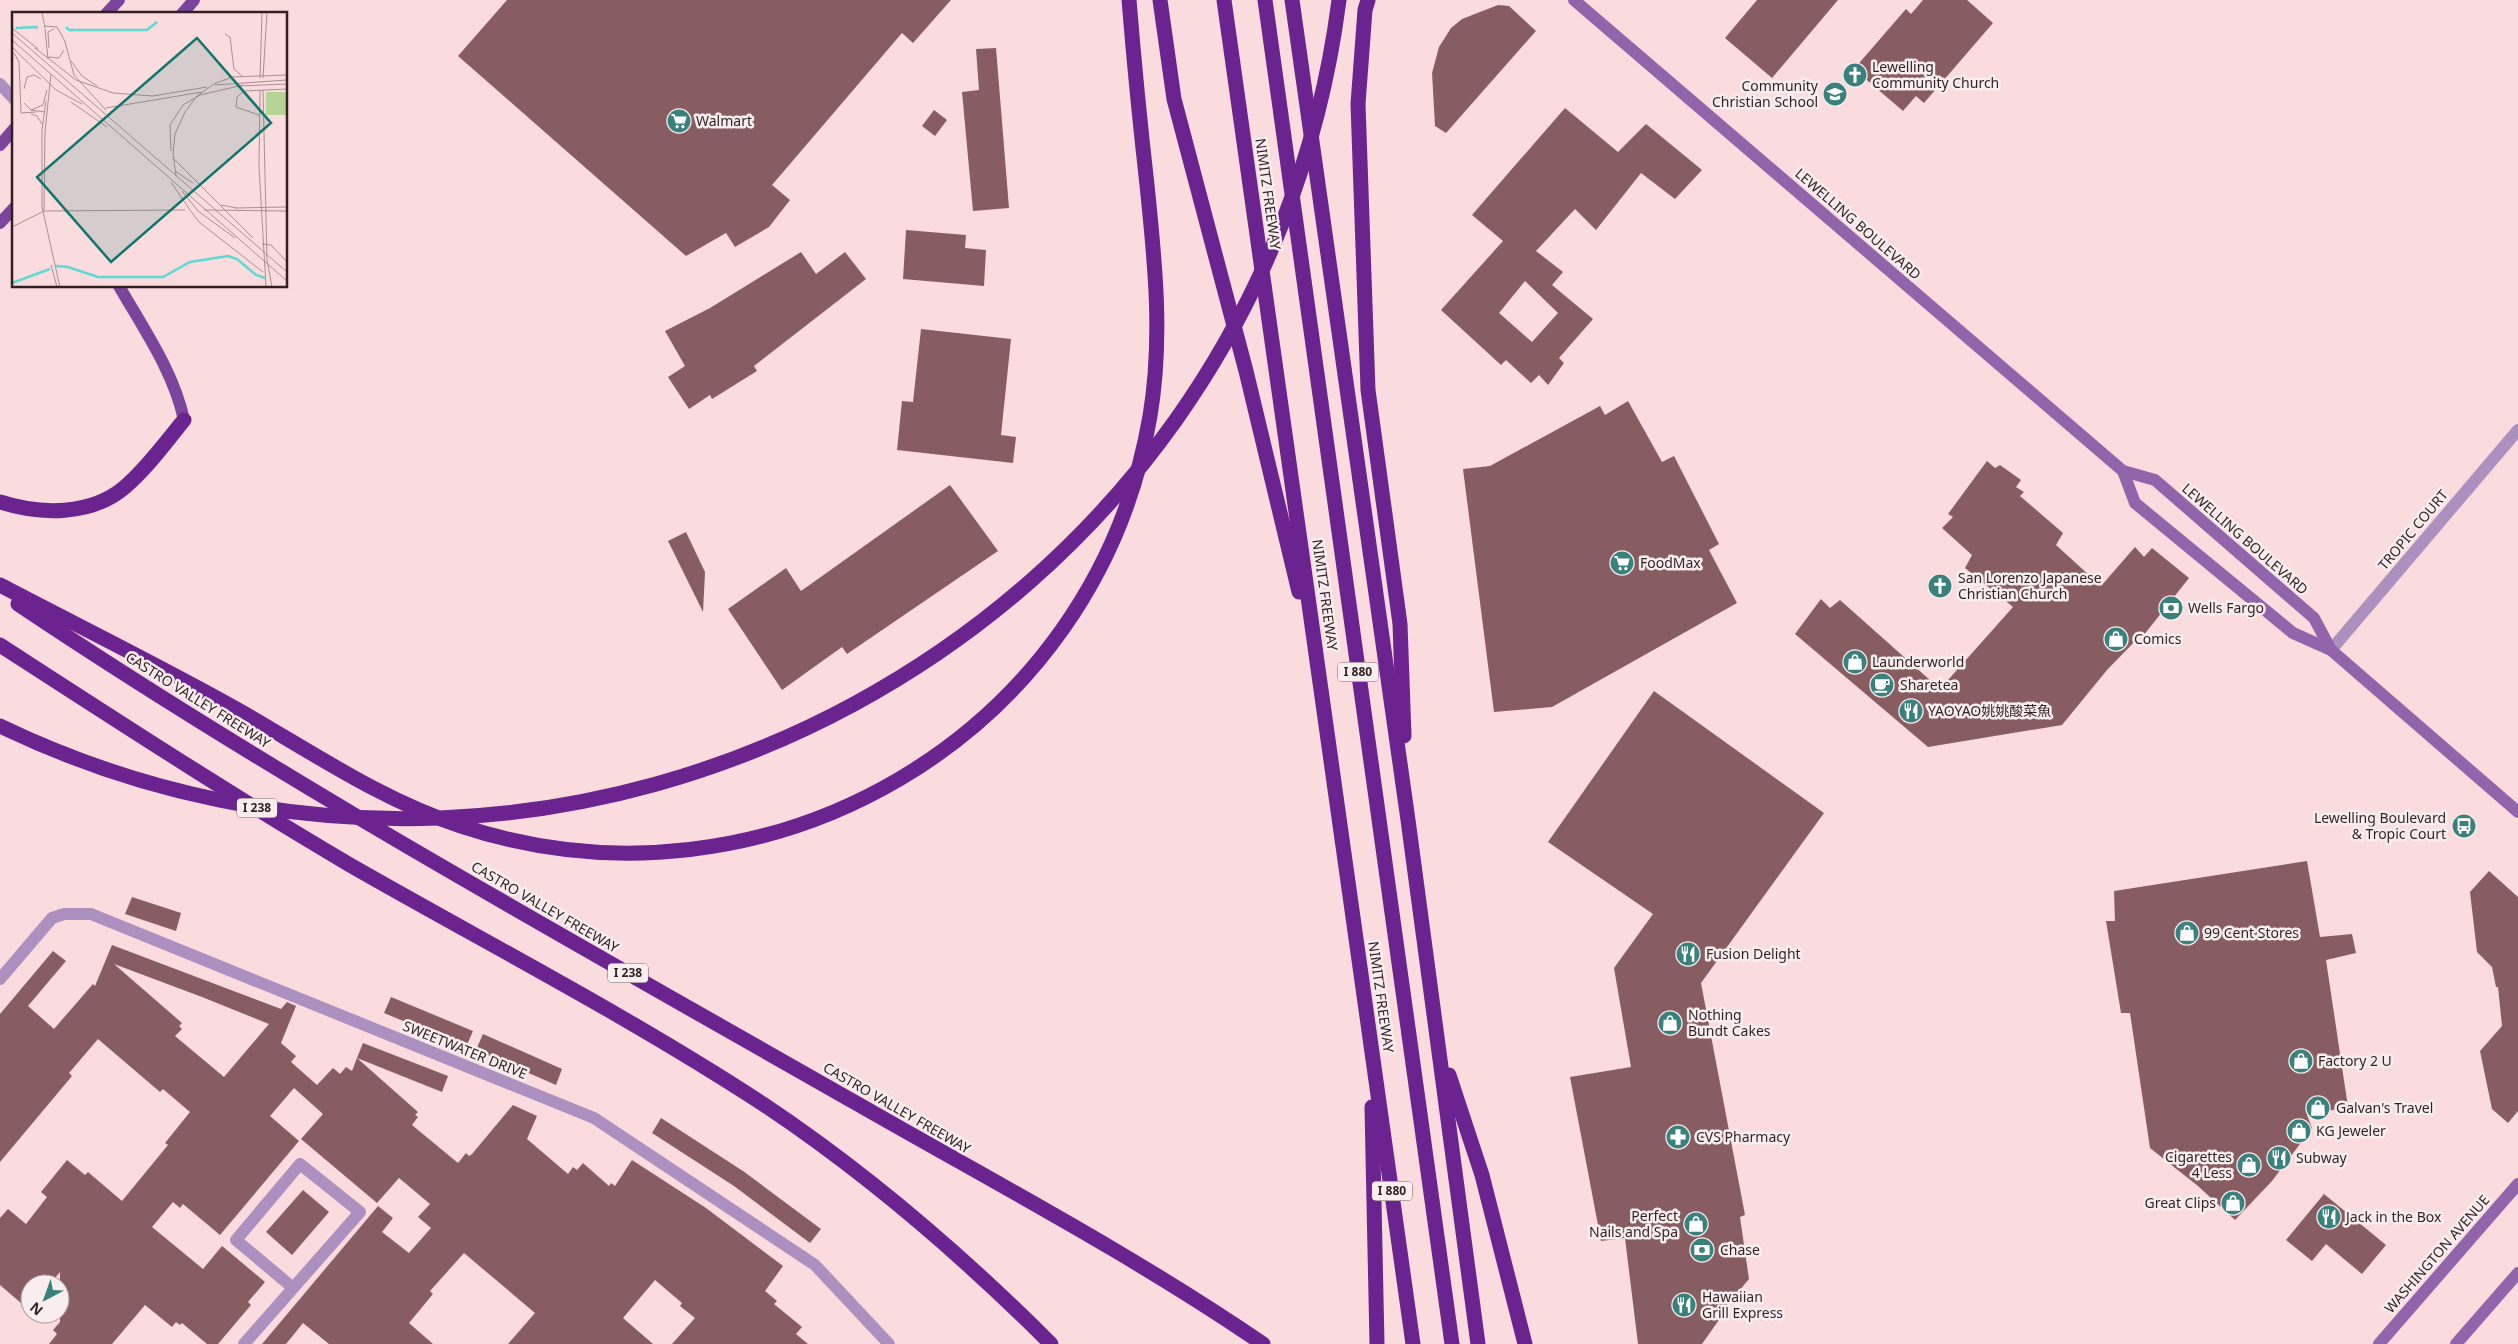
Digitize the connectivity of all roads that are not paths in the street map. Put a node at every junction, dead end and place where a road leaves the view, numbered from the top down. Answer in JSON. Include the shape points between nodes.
{"nodes":[{"id":1,"x":118,"y":0,"type":"edge"},
{"id":2,"x":194,"y":0,"type":"edge"},
{"id":3,"x":1129,"y":0,"type":"edge"},
{"id":4,"x":1160,"y":0,"type":"edge"},
{"id":5,"x":1224,"y":0,"type":"edge"},
{"id":6,"x":1264,"y":0,"type":"edge"},
{"id":7,"x":1292,"y":0,"type":"edge"},
{"id":8,"x":1339,"y":0,"type":"edge"},
{"id":9,"x":1368,"y":0,"type":"edge"},
{"id":10,"x":1574,"y":0,"type":"edge"},
{"id":11,"x":108,"y":12,"type":"edge"},
{"id":12,"x":184,"y":12,"type":"edge"},
{"id":13,"x":0,"y":84,"type":"edge"},
{"id":14,"x":12,"y":98,"type":"edge"},
{"id":15,"x":12,"y":132,"type":"edge"},
{"id":16,"x":0,"y":145,"type":"edge"},
{"id":17,"x":12,"y":210,"type":"edge"},
{"id":18,"x":0,"y":223,"type":"edge"},
{"id":19,"x":120,"y":288,"type":"edge"},
{"id":20,"x":184,"y":420,"type":"joint"},
{"id":21,"x":2518,"y":430,"type":"edge"},
{"id":22,"x":2122,"y":470,"type":"junction"},
{"id":23,"x":0,"y":502,"type":"edge"},
{"id":24,"x":0,"y":585,"type":"edge"},
{"id":25,"x":0,"y":592,"type":"edge"},
{"id":26,"x":0,"y":645,"type":"edge"},
{"id":27,"x":2331,"y":650,"type":"junction"},
{"id":28,"x":1320,"y":678,"type":"junction"},
{"id":29,"x":0,"y":726,"type":"edge"},
{"id":30,"x":2518,"y":812,"type":"edge"},
{"id":31,"x":1408,"y":820,"type":"junction"},
{"id":32,"x":0,"y":979,"type":"edge"},
{"id":33,"x":1370,"y":1038,"type":"junction"},
{"id":34,"x":1437,"y":1038,"type":"junction"},
{"id":35,"x":2518,"y":1184,"type":"edge"},
{"id":36,"x":2518,"y":1273,"type":"edge"},
{"id":37,"x":292,"y":1287,"type":"junction"},
{"id":38,"x":244,"y":1344,"type":"edge"},
{"id":39,"x":889,"y":1344,"type":"edge"},
{"id":40,"x":1050,"y":1344,"type":"edge"},
{"id":41,"x":1262,"y":1344,"type":"edge"},
{"id":42,"x":1377,"y":1344,"type":"edge"},
{"id":43,"x":1413,"y":1344,"type":"edge"},
{"id":44,"x":1452,"y":1344,"type":"edge"},
{"id":45,"x":1478,"y":1344,"type":"edge"},
{"id":46,"x":1525,"y":1344,"type":"edge"},
{"id":47,"x":2379,"y":1344,"type":"edge"},
{"id":48,"x":2456,"y":1344,"type":"edge"}],
"edges":[{"from":1,"to":11,"type":"main road"},
{"from":2,"to":12,"type":"main road"},
{"from":3,"to":24,"type":"highway","via":[[1158,328],[1156,376],[1149,421],[1133,483],[1104,557],[1082,598],[1026,676],[961,736],[921,766],[876,793],[833,814],[787,830],[694,851],[598,854],[503,838],[460,826],[370,786],[204,691]]},
{"from":4,"to":28,"type":"highway","via":[[1174,99],[1246,371]]},
{"from":5,"to":28,"type":"highway","name":"NIMITZ FREEWAY","number":"I 880"},
{"from":6,"to":44,"type":"highway","number":"I 880"},
{"from":7,"to":31,"type":"highway","number":"I 880"},
{"from":8,"to":29,"type":"highway","via":[[1318,109],[1276,236],[1232,330],[1179,414],[1120,491],[1055,560],[974,629],[860,702],[774,744],[647,788],[542,809],[447,818],[313,814],[208,797],[114,772]]},
{"from":9,"to":31,"type":"highway","via":[[1364,10],[1358,104],[1368,390],[1400,624]]},
{"from":10,"to":22,"type":"main road","name":"LEWELLING BOULEVARD"},
{"from":13,"to":14,"type":"street"},
{"from":15,"to":16,"type":"main road"},
{"from":17,"to":18,"type":"main road"},
{"from":19,"to":20,"type":"main road","via":[[180,400]]},
{"from":20,"to":23,"type":"highway","via":[[144,469],[124,488],[102,501],[43,512]]},
{"from":21,"to":27,"type":"street","name":"TROPIC COURT"},
{"from":22,"to":27,"type":"main road","name":"LEWELLING BOULEVARD","via":[[2155,480],[2314,618]]},
{"from":22,"to":27,"type":"main road","name":"LEWELLING BOULEVARD","via":[[2135,503],[2296,636]]},
{"from":25,"to":41,"type":"highway","name":"CASTRO VALLEY FREEWAY","number":"I 238","via":[[150,691],[314,790],[1151,1273]]},
{"from":26,"to":40,"type":"highway","number":"I 238","via":[[304,837],[766,1106],[844,1161],[918,1220],[990,1283]]},
{"from":27,"to":30,"type":"main road","name":"LEWELLING BOULEVARD"},
{"from":28,"to":33,"type":"highway","name":"NIMITZ FREEWAY","number":"I 880"},
{"from":31,"to":34,"type":"highway","number":"I 880"},
{"from":32,"to":39,"type":"street","name":"SWEETWATER DRIVE","via":[[52,918],[64,914],[91,914],[594,1118],[815,1265]]},
{"from":33,"to":42,"type":"highway"},
{"from":33,"to":43,"type":"highway","name":"NIMITZ FREEWAY","number":"I 880"},
{"from":34,"to":45,"type":"highway","number":"I 880"},
{"from":34,"to":46,"type":"highway","via":[[1484,1182]]},
{"from":35,"to":47,"type":"main road","name":"WASHINGTON AVENUE"},
{"from":36,"to":48,"type":"main road"},
{"from":37,"to":37,"type":"street","via":[[360,1212],[300,1164],[236,1240]]},
{"from":37,"to":38,"type":"street"}]}
